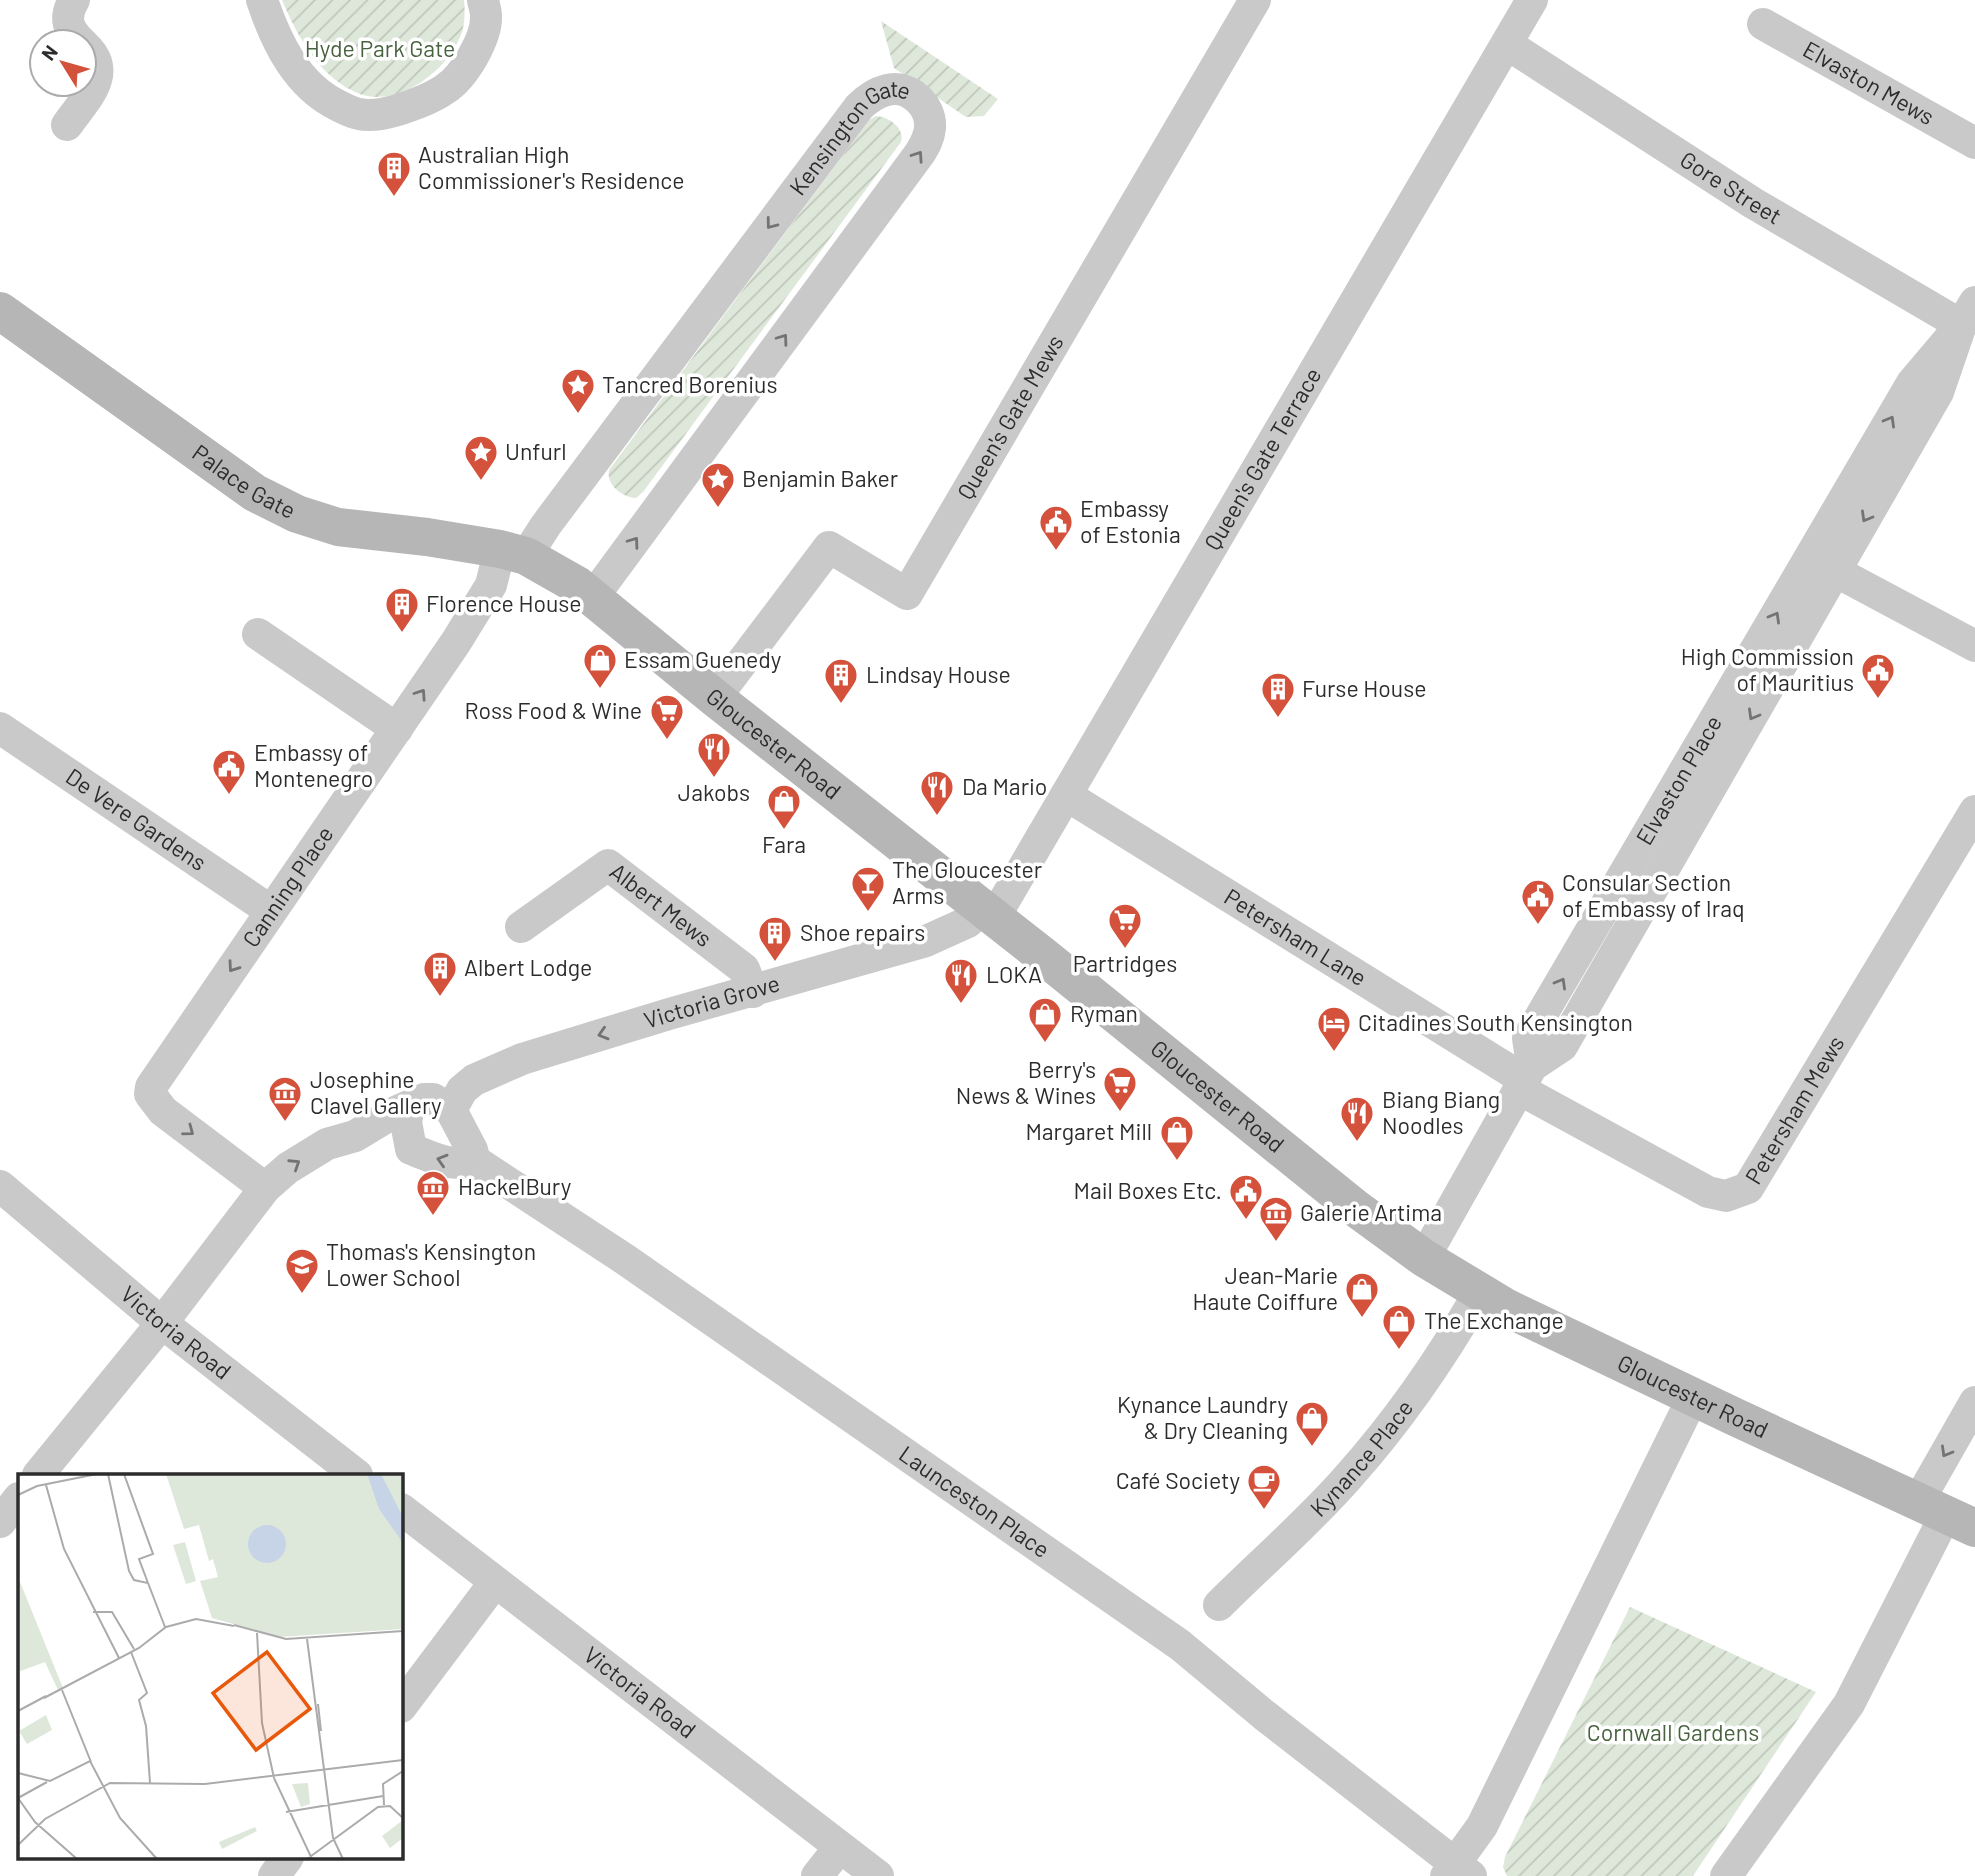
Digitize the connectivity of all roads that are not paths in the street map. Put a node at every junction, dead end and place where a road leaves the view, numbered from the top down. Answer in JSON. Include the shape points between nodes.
{"nodes":[{"id":1,"x":74,"y":0,"type":"edge"},
{"id":2,"x":262,"y":0,"type":"edge"},
{"id":3,"x":483,"y":0,"type":"edge"},
{"id":4,"x":1255,"y":0,"type":"edge"},
{"id":5,"x":1532,"y":0,"type":"edge"},
{"id":6,"x":1763,"y":24,"type":"dead end"},
{"id":7,"x":69,"y":28,"type":"edge"},
{"id":8,"x":1507,"y":44,"type":"junction"},
{"id":9,"x":86,"y":98,"type":"edge"},
{"id":10,"x":67,"y":125,"type":"dead end"},
{"id":11,"x":1975,"y":143,"type":"edge"},
{"id":12,"x":0,"y":311,"type":"edge"},
{"id":13,"x":1968,"y":314,"type":"edge"},
{"id":14,"x":513,"y":553,"type":"junction"},
{"id":15,"x":1823,"y":564,"type":"junction"},
{"id":16,"x":593,"y":597,"type":"junction"},
{"id":17,"x":258,"y":634,"type":"dead end"},
{"id":18,"x":1975,"y":646,"type":"edge"},
{"id":19,"x":715,"y":698,"type":"junction"},
{"id":20,"x":0,"y":728,"type":"edge"},
{"id":21,"x":397,"y":729,"type":"junction"},
{"id":22,"x":1066,"y":795,"type":"junction"},
{"id":23,"x":1975,"y":811,"type":"edge"},
{"id":24,"x":271,"y":911,"type":"junction"},
{"id":25,"x":988,"y":913,"type":"junction"},
{"id":26,"x":521,"y":927,"type":"dead end"},
{"id":27,"x":753,"y":992,"type":"junction"},
{"id":28,"x":1525,"y":1079,"type":"junction"},
{"id":29,"x":409,"y":1107,"type":"junction"},
{"id":30,"x":451,"y":1110,"type":"junction"},
{"id":31,"x":475,"y":1161,"type":"junction"},
{"id":32,"x":0,"y":1186,"type":"edge"},
{"id":33,"x":265,"y":1188,"type":"junction"},
{"id":34,"x":1424,"y":1258,"type":"junction"},
{"id":35,"x":1479,"y":1293,"type":"junction"},
{"id":36,"x":162,"y":1324,"type":"junction"},
{"id":37,"x":1693,"y":1398,"type":"junction"},
{"id":38,"x":1975,"y":1402,"type":"edge"},
{"id":39,"x":39,"y":1474,"type":"edge"},
{"id":40,"x":357,"y":1474,"type":"edge"},
{"id":41,"x":18,"y":1499,"type":"edge"},
{"id":42,"x":402,"y":1510,"type":"edge"},
{"id":43,"x":1946,"y":1515,"type":"edge"},
{"id":44,"x":0,"y":1522,"type":"edge"},
{"id":45,"x":495,"y":1582,"type":"junction"},
{"id":46,"x":1219,"y":1605,"type":"dead end"},
{"id":47,"x":402,"y":1706,"type":"edge"},
{"id":48,"x":840,"y":1847,"type":"junction"},
{"id":49,"x":287,"y":1858,"type":"edge"},
{"id":50,"x":1458,"y":1872,"type":"edge"},
{"id":51,"x":274,"y":1876,"type":"edge"},
{"id":52,"x":817,"y":1876,"type":"edge"},
{"id":53,"x":878,"y":1876,"type":"edge"},
{"id":54,"x":1726,"y":1876,"type":"edge"}],
"edges":[{"from":1,"to":7,"type":"street","via":[[66,18]]},
{"from":2,"to":3,"type":"street","via":[[272,31],[307,82],[357,114],[384,114],[446,89],[465,71],[478,47],[487,18]]},
{"from":4,"to":19,"type":"street","name":"Queen's Gate Mews","via":[[907,594],[829,547]]},
{"from":5,"to":8,"type":"street","name":"Queen's Gate Terrace"},
{"from":6,"to":11,"type":"street","name":"Elvaston Mews"},
{"from":8,"to":13,"type":"street","name":"Gore Street","via":[[1754,204]]},
{"from":8,"to":22,"type":"street","name":"Queen's Gate Terrace"},
{"from":9,"to":10,"type":"street"},
{"from":12,"to":14,"type":"main road","name":"Palace Gate","via":[[255,493],[297,514],[338,527]]},
{"from":13,"to":15,"type":"street","name":"Elvaston Place","via":[[1912,383]]},
{"from":14,"to":16,"type":"main road","name":"Gloucester Road"},
{"from":16,"to":14,"type":"street","name":"Kensington Gate","one_way":true,"via":[[920,153],[930,125],[925,106],[913,95],[889,89],[859,107],[547,525]]},
{"from":21,"to":14,"type":"street","name":"Canning Place","one_way":true},
{"from":15,"to":18,"type":"street"},
{"from":15,"to":28,"type":"street","name":"Elvaston Place","via":[[1528,1038]]},
{"from":16,"to":19,"type":"main road","name":"Gloucester Road"},
{"from":17,"to":21,"type":"street"},
{"from":19,"to":25,"type":"main road","name":"Gloucester Road"},
{"from":20,"to":24,"type":"street","name":"De Vere Gardens"},
{"from":21,"to":24,"type":"street","name":"Canning Place"},
{"from":22,"to":25,"type":"street","name":"Queen's Gate Terrace"},
{"from":22,"to":28,"type":"street","name":"Petersham Lane"},
{"from":23,"to":28,"type":"street","name":"Petersham Mews","via":[[1748,1188],[1726,1196],[1708,1192]]},
{"from":24,"to":33,"type":"street","name":"Canning Place","one_way":true,"via":[[154,1081],[150,1094],[163,1111]]},
{"from":25,"to":27,"type":"street","name":"Victoria Grove","via":[[926,941]]},
{"from":25,"to":34,"type":"main road","name":"Gloucester Road"},
{"from":26,"to":27,"type":"street","name":"Albert Mews","via":[[608,865],[744,969]]},
{"from":27,"to":30,"type":"street","name":"Victoria Grove","one_way":true,"via":[[522,1059],[474,1080]]},
{"from":28,"to":34,"type":"street"},
{"from":29,"to":30,"type":"street","via":[[433,1099]]},
{"from":31,"to":29,"type":"street","one_way":true,"via":[[445,1163],[411,1149],[406,1122]]},
{"from":33,"to":29,"type":"street","one_way":true,"via":[[327,1144],[355,1136]]},
{"from":30,"to":31,"type":"street"},
{"from":31,"to":50,"type":"street","name":"Launceston Place","via":[[626,1260],[1180,1645]]},
{"from":32,"to":36,"type":"street","name":"Victoria Road"},
{"from":33,"to":36,"type":"street"},
{"from":34,"to":35,"type":"main road","name":"Gloucester Road"},
{"from":35,"to":37,"type":"main road","name":"Gloucester Road"},
{"from":35,"to":46,"type":"street","name":"Kynance Place","via":[[1448,1347],[1356,1468]]},
{"from":36,"to":39,"type":"street"},
{"from":36,"to":40,"type":"street","name":"Victoria Road"},
{"from":37,"to":43,"type":"main road","name":"Gloucester Road"},
{"from":37,"to":50,"type":"street"},
{"from":38,"to":43,"type":"street","one_way":true},
{"from":41,"to":44,"type":"street"},
{"from":42,"to":45,"type":"street","name":"Victoria Road"},
{"from":43,"to":54,"type":"street","via":[[1849,1704]]},
{"from":45,"to":47,"type":"street"},
{"from":45,"to":48,"type":"street","name":"Victoria Road"},
{"from":48,"to":52,"type":"street"},
{"from":48,"to":53,"type":"street","name":"Victoria Road"},
{"from":49,"to":51,"type":"street"}]}
